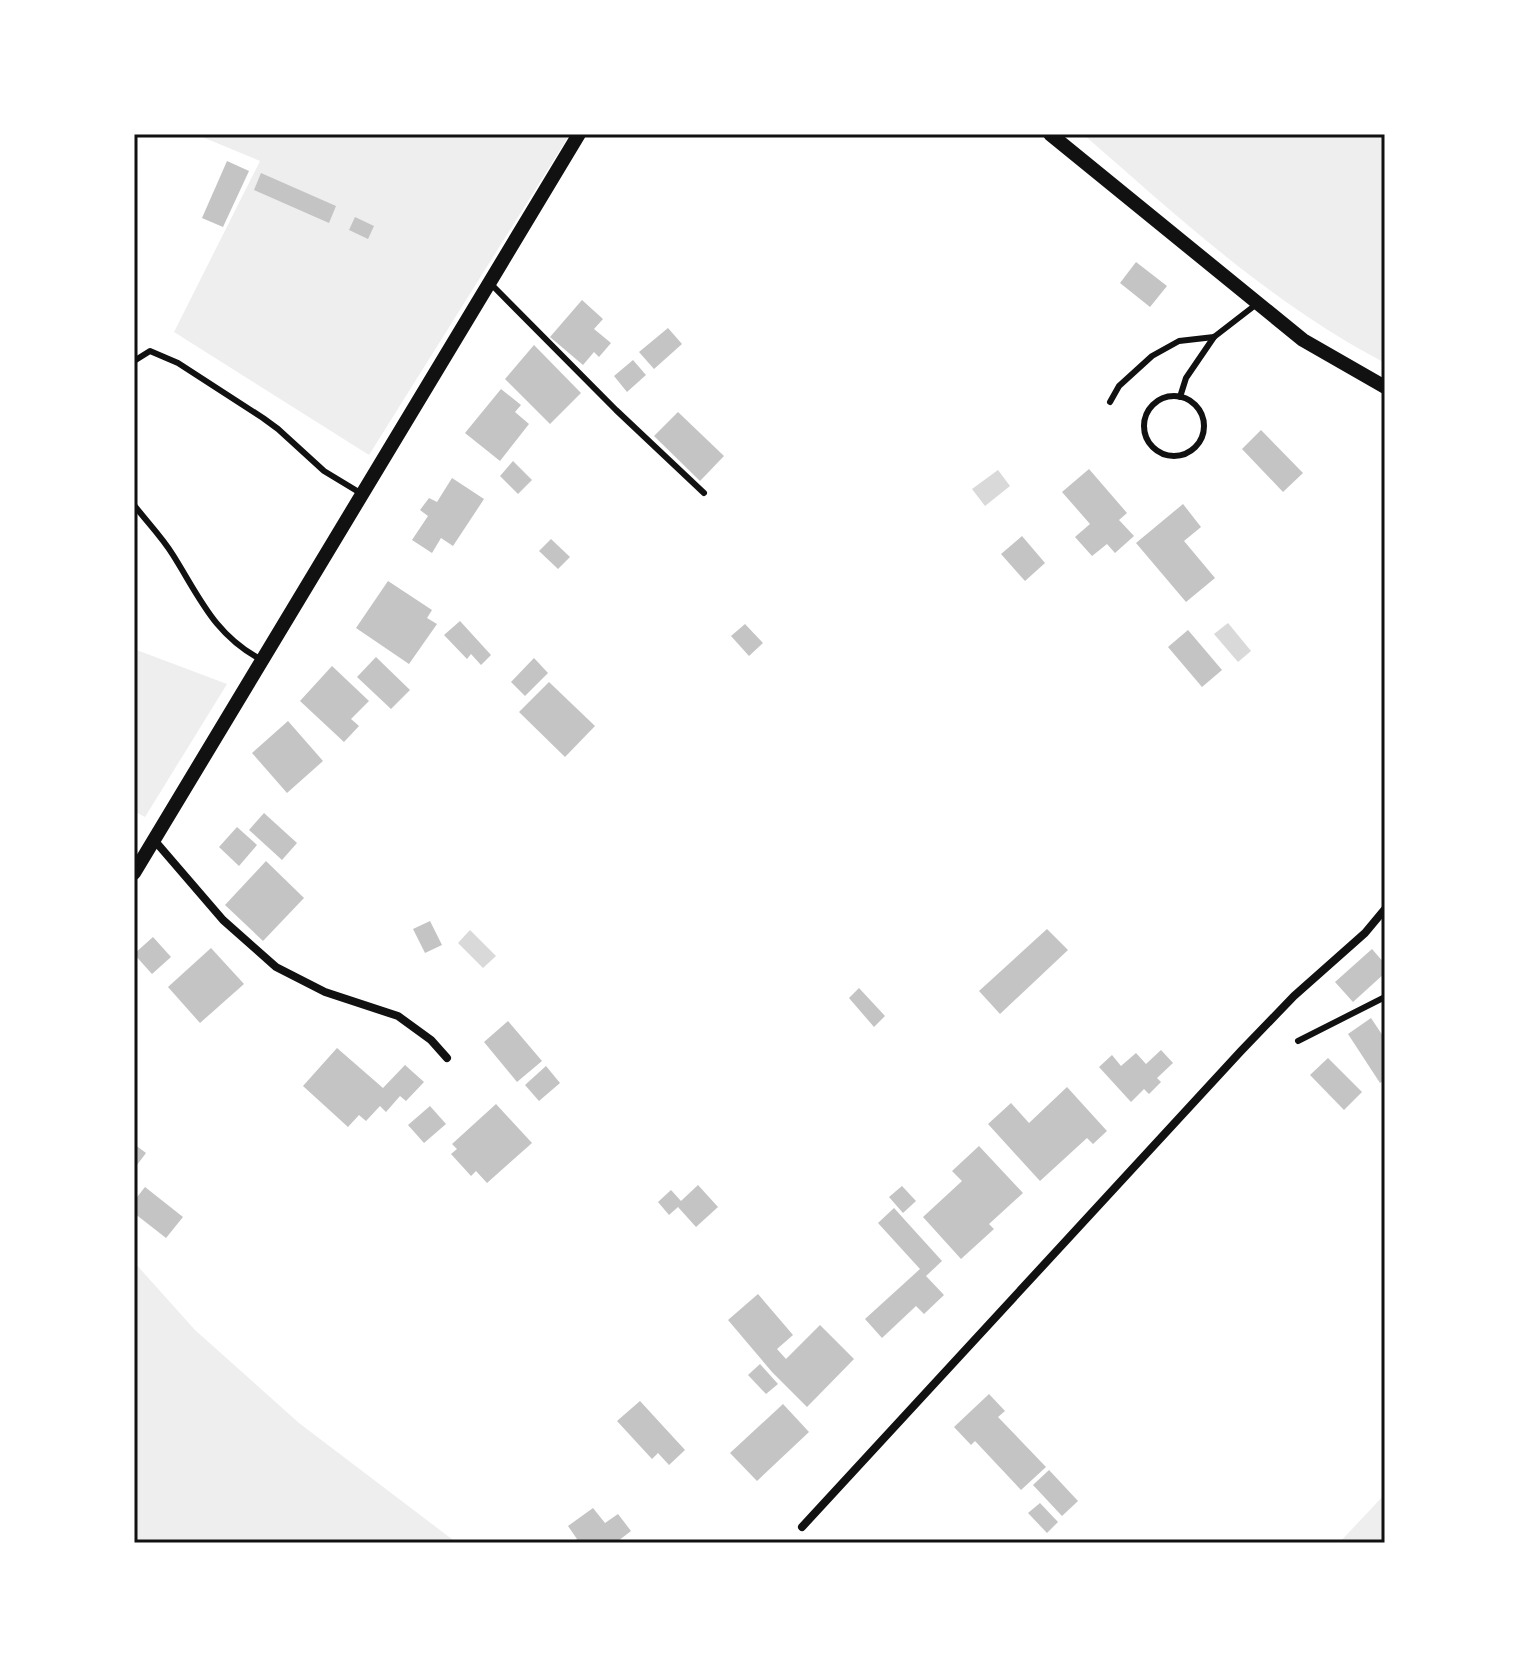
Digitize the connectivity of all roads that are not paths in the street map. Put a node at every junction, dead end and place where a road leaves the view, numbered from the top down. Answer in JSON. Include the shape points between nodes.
{"nodes":[{"id":1,"x":579,"y":134,"type":"edge"},
{"id":2,"x":1050,"y":134,"type":"edge"},
{"id":3,"x":490,"y":283,"type":"junction"},
{"id":4,"x":1258,"y":303,"type":"junction"},
{"id":5,"x":1214,"y":337,"type":"junction"},
{"id":6,"x":134,"y":361,"type":"edge"},
{"id":7,"x":1385,"y":387,"type":"edge"},
{"id":8,"x":1180,"y":397,"type":"junction"},
{"id":9,"x":1110,"y":402,"type":"dead end"},
{"id":10,"x":704,"y":493,"type":"dead end"},
{"id":11,"x":363,"y":495,"type":"junction"},
{"id":12,"x":134,"y":505,"type":"edge"},
{"id":13,"x":263,"y":661,"type":"junction"},
{"id":14,"x":155,"y":841,"type":"junction"},
{"id":15,"x":134,"y":873,"type":"edge"},
{"id":16,"x":1385,"y":909,"type":"edge"},
{"id":17,"x":1385,"y":997,"type":"edge"},
{"id":18,"x":1298,"y":1041,"type":"dead end"},
{"id":19,"x":447,"y":1058,"type":"dead end"},
{"id":20,"x":802,"y":1527,"type":"dead end"}],
"edges":[{"from":1,"to":3,"type":"street"},
{"from":2,"to":4,"type":"street"},
{"from":3,"to":10,"type":"lane"},
{"from":3,"to":11,"type":"street"},
{"from":4,"to":5,"type":"lane"},
{"from":4,"to":7,"type":"street","via":[[1303,340]]},
{"from":5,"to":8,"type":"lane","via":[[1186,378]]},
{"from":5,"to":9,"type":"lane","via":[[1179,341],[1152,356],[1119,386]]},
{"from":6,"to":11,"type":"lane","via":[[150,351],[178,363],[278,429],[324,471]]},
{"from":8,"to":8,"type":"lane","via":[[1160,400],[1147,414],[1145,433],[1148,442],[1174,457],[1192,450],[1203,434],[1202,415]]},
{"from":11,"to":13,"type":"street"},
{"from":12,"to":13,"type":"lane","via":[[225,635]]},
{"from":13,"to":14,"type":"street"},
{"from":14,"to":15,"type":"street"},
{"from":14,"to":19,"type":"street","via":[[223,920],[276,967],[325,992],[398,1016]]},
{"from":16,"to":20,"type":"street","via":[[1241,1051]]},
{"from":17,"to":18,"type":"lane"}]}
